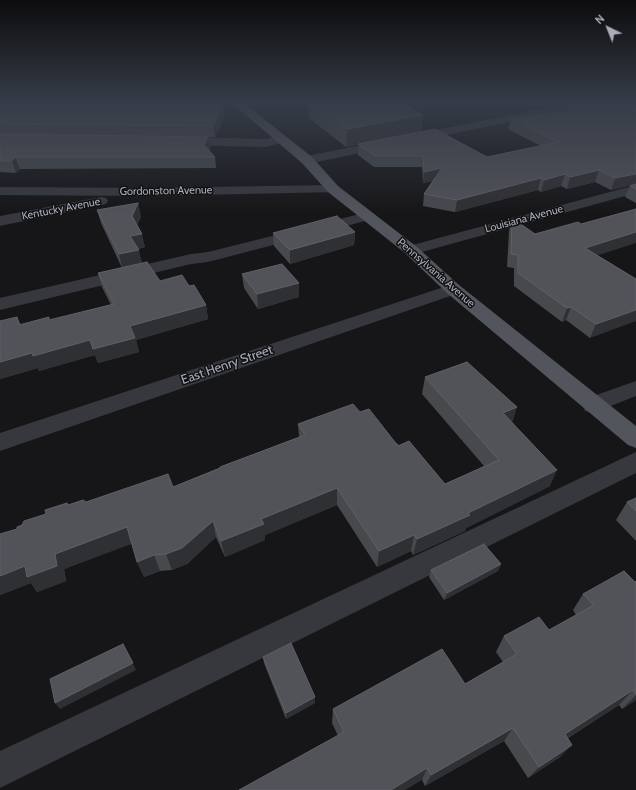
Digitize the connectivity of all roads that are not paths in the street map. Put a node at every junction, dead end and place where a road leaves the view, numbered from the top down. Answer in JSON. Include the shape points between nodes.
{"nodes":[{"id":1,"x":165,"y":141,"type":"edge"},
{"id":2,"x":272,"y":141,"type":"edge"},
{"id":3,"x":284,"y":141,"type":"edge"},
{"id":4,"x":401,"y":141,"type":"edge"},
{"id":5,"x":307,"y":160,"type":"junction"},
{"id":6,"x":333,"y":189,"type":"junction"},
{"id":7,"x":636,"y":189,"type":"edge"},
{"id":8,"x":0,"y":191,"type":"edge"},
{"id":9,"x":146,"y":192,"type":"junction"},
{"id":10,"x":368,"y":216,"type":"junction"},
{"id":11,"x":0,"y":221,"type":"edge"},
{"id":12,"x":411,"y":250,"type":"junction"},
{"id":13,"x":453,"y":288,"type":"junction"},
{"id":14,"x":0,"y":304,"type":"edge"},
{"id":15,"x":636,"y":388,"type":"edge"},
{"id":16,"x":593,"y":405,"type":"junction"},
{"id":17,"x":636,"y":439,"type":"edge"},
{"id":18,"x":0,"y":442,"type":"edge"},
{"id":19,"x":636,"y":462,"type":"edge"},
{"id":20,"x":0,"y":770,"type":"edge"}],
"edges":[{"from":1,"to":2,"type":"street","via":[[266,143]]},
{"from":3,"to":5,"type":"main road","name":"Pennsylvania Avenue"},
{"from":4,"to":5,"type":"street"},
{"from":5,"to":6,"type":"main road","name":"Pennsylvania Avenue"},
{"from":6,"to":9,"type":"street","name":"Gordonston Avenue"},
{"from":6,"to":10,"type":"main road","name":"Pennsylvania Avenue"},
{"from":7,"to":12,"type":"street","name":"Louisiana Avenue"},
{"from":8,"to":9,"type":"street","name":"Gordonston Avenue"},
{"from":9,"to":11,"type":"street","name":"Kentucky Avenue"},
{"from":10,"to":12,"type":"main road","name":"Pennsylvania Avenue"},
{"from":10,"to":14,"type":"street","via":[[208,257],[191,258]]},
{"from":12,"to":13,"type":"main road","name":"Pennsylvania Avenue"},
{"from":13,"to":16,"type":"main road","name":"Pennsylvania Avenue"},
{"from":13,"to":18,"type":"street","name":"East Henry Street"},
{"from":15,"to":16,"type":"street"},
{"from":16,"to":17,"type":"main road","name":"Pennsylvania Avenue"},
{"from":19,"to":20,"type":"street"}]}
